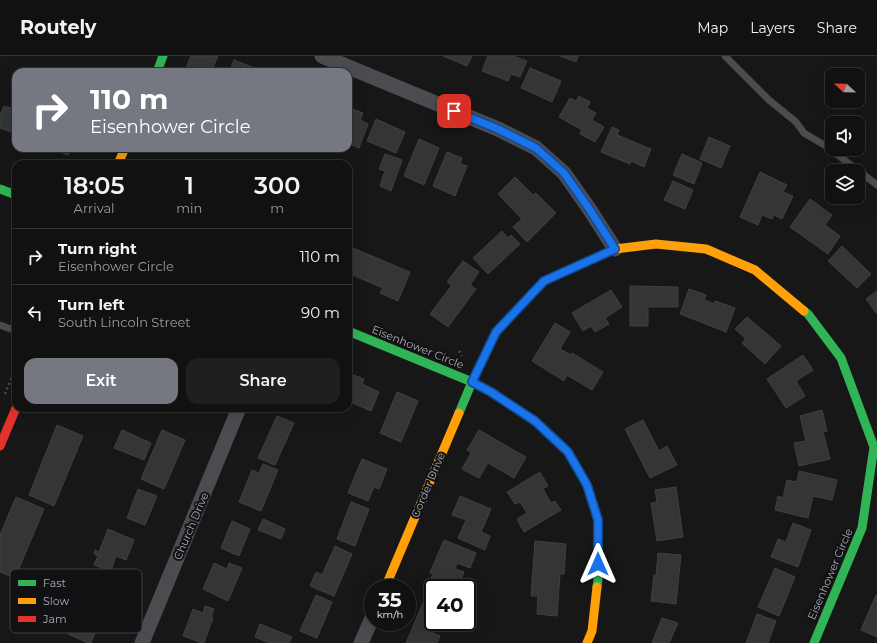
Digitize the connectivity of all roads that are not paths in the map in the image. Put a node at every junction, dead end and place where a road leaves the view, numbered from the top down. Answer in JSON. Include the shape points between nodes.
{"nodes":[{"id":1,"x":163,"y":56,"type":"edge"},
{"id":2,"x":322,"y":56,"type":"edge"},
{"id":3,"x":726,"y":56,"type":"edge"},
{"id":4,"x":158,"y":68,"type":"edge"},
{"id":5,"x":351,"y":68,"type":"edge"},
{"id":6,"x":352,"y":68,"type":"edge"},
{"id":7,"x":877,"y":184,"type":"edge"},
{"id":8,"x":0,"y":188,"type":"edge"},
{"id":9,"x":12,"y":193,"type":"edge"},
{"id":10,"x":615,"y":249,"type":"junction"},
{"id":11,"x":0,"y":325,"type":"edge"},
{"id":12,"x":12,"y":330,"type":"edge"},
{"id":13,"x":352,"y":333,"type":"edge"},
{"id":14,"x":472,"y":382,"type":"junction"},
{"id":15,"x":14,"y":412,"type":"edge"},
{"id":16,"x":237,"y":412,"type":"edge"},
{"id":17,"x":0,"y":446,"type":"edge"},
{"id":18,"x":389,"y":579,"type":"edge"},
{"id":19,"x":367,"y":631,"type":"edge"},
{"id":20,"x":142,"y":643,"type":"edge"},
{"id":21,"x":362,"y":643,"type":"edge"},
{"id":22,"x":587,"y":643,"type":"edge"},
{"id":23,"x":814,"y":643,"type":"edge"}],
"edges":[{"from":1,"to":4,"type":"street"},
{"from":2,"to":5,"type":"street"},
{"from":3,"to":7,"type":"lane","via":[[769,100],[796,122],[804,133]]},
{"from":6,"to":10,"type":"street","via":[[498,129],[536,148],[564,173]]},
{"from":8,"to":9,"type":"street"},
{"from":10,"to":14,"type":"street","name":"Eisenhower Circle","via":[[544,281],[496,332]]},
{"from":10,"to":23,"type":"street","name":"Eisenhower Circle","via":[[656,244],[706,249],[755,270],[808,314],[841,358],[874,448],[862,528]]},
{"from":11,"to":12,"type":"lane"},
{"from":13,"to":14,"type":"street","name":"Eisenhower Circle"},
{"from":14,"to":18,"type":"street","name":"Gorder Drive"},
{"from":14,"to":22,"type":"street","via":[[535,421],[568,452],[587,485],[598,520],[598,579],[592,631]]},
{"from":15,"to":17,"type":"street"},
{"from":16,"to":20,"type":"street","name":"Church Drive"},
{"from":19,"to":21,"type":"street"}]}
